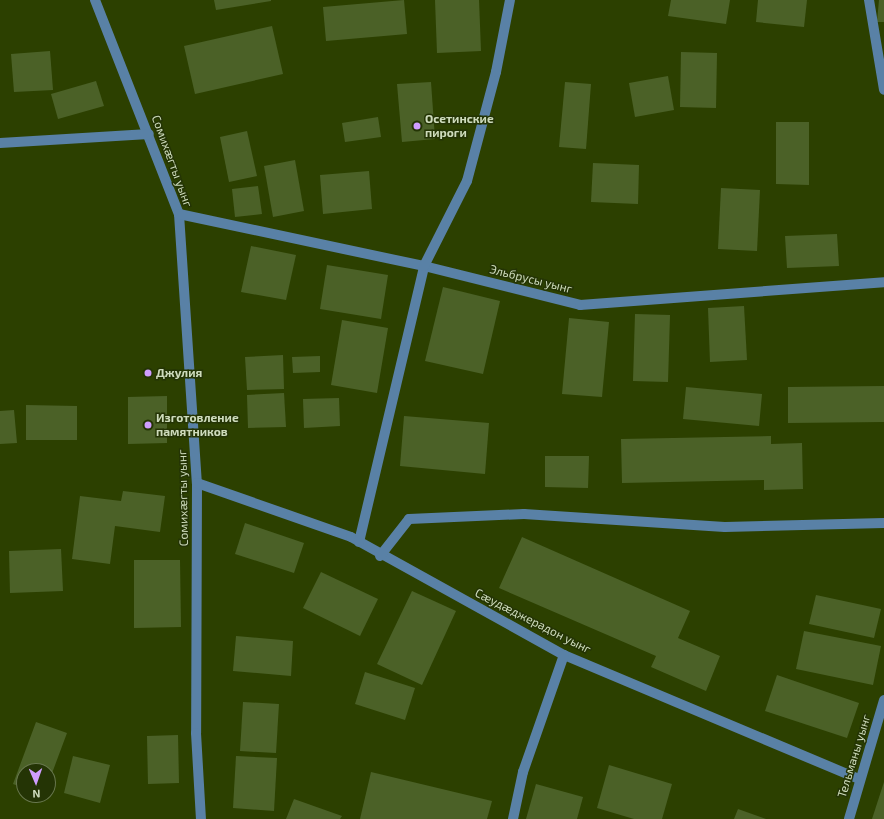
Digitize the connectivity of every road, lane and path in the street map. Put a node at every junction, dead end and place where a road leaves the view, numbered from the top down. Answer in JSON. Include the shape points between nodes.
{"nodes":[{"id":1,"x":95,"y":0,"type":"edge"},
{"id":2,"x":510,"y":0,"type":"edge"},
{"id":3,"x":869,"y":0,"type":"edge"},
{"id":4,"x":884,"y":90,"type":"edge"},
{"id":5,"x":149,"y":134,"type":"junction"},
{"id":6,"x":0,"y":143,"type":"edge"},
{"id":7,"x":179,"y":214,"type":"junction"},
{"id":8,"x":424,"y":266,"type":"junction"},
{"id":9,"x":884,"y":282,"type":"edge"},
{"id":10,"x":197,"y":483,"type":"junction"},
{"id":11,"x":884,"y":523,"type":"edge"},
{"id":12,"x":359,"y":542,"type":"junction"},
{"id":13,"x":380,"y":556,"type":"junction"},
{"id":14,"x":564,"y":655,"type":"junction"},
{"id":15,"x":884,"y":700,"type":"edge"},
{"id":16,"x":859,"y":779,"type":"junction"},
{"id":17,"x":201,"y":819,"type":"edge"},
{"id":18,"x":513,"y":819,"type":"edge"},
{"id":19,"x":849,"y":819,"type":"edge"}],
"edges":[{"from":1,"to":5,"type":"street","name":"Сомихæгты уынг"},
{"from":2,"to":8,"type":"street","via":[[496,72],[467,180]]},
{"from":3,"to":4,"type":"street"},
{"from":5,"to":6,"type":"street"},
{"from":5,"to":7,"type":"street","name":"Сомихæгты уынг"},
{"from":7,"to":8,"type":"street","name":"Эльбрусы уынг"},
{"from":7,"to":10,"type":"street","name":"Сомихæгты уынг"},
{"from":8,"to":9,"type":"street","name":"Эльбрусы уынг","via":[[580,305]]},
{"from":8,"to":12,"type":"street"},
{"from":10,"to":12,"type":"street","name":"Сæудæджерадон уынг"},
{"from":10,"to":17,"type":"street","name":"Сомихæгты уынг","via":[[196,733]]},
{"from":11,"to":13,"type":"street","via":[[725,527],[524,514],[409,519]]},
{"from":12,"to":13,"type":"street","name":"Сæудæджерадон уынг"},
{"from":13,"to":14,"type":"street","name":"Сæудæджерадон уынг"},
{"from":14,"to":16,"type":"street","name":"Сæудæджерадон уынг"},
{"from":14,"to":18,"type":"street","via":[[523,772]]},
{"from":15,"to":16,"type":"street","name":"Тельманы уынг"},
{"from":16,"to":19,"type":"street","name":"Тельманы уынг"}]}
